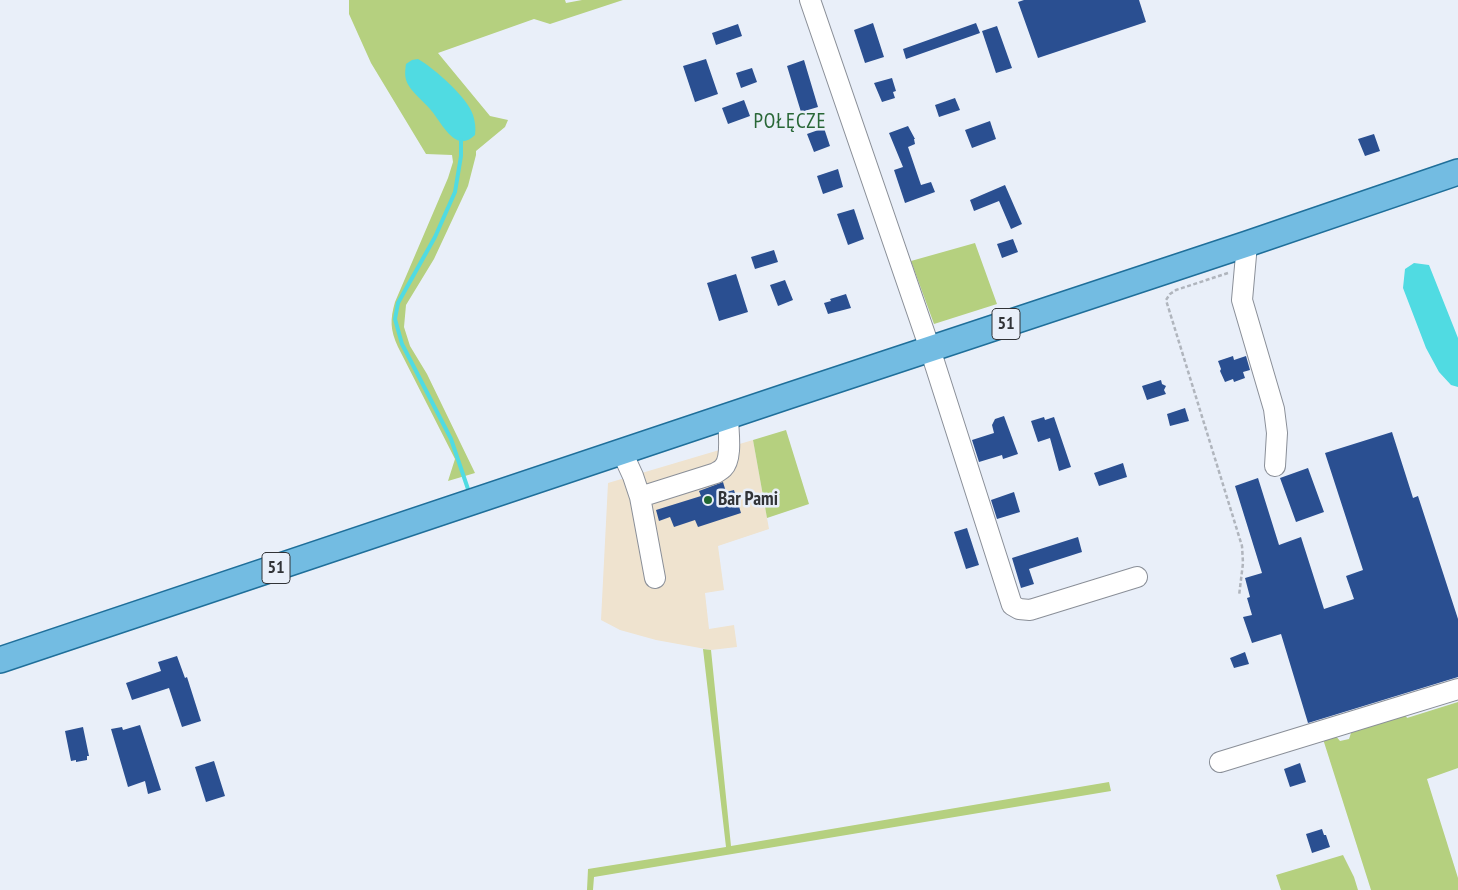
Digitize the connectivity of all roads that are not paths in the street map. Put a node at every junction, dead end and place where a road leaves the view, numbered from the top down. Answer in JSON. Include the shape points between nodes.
{"nodes":[{"id":1,"x":810,"y":0,"type":"edge"},
{"id":2,"x":1458,"y":172,"type":"edge"},
{"id":3,"x":1246,"y":254,"type":"junction"},
{"id":4,"x":930,"y":349,"type":"junction"},
{"id":5,"x":728,"y":417,"type":"junction"},
{"id":6,"x":622,"y":452,"type":"junction"},
{"id":7,"x":1275,"y":466,"type":"dead end"},
{"id":8,"x":640,"y":497,"type":"junction"},
{"id":9,"x":1137,"y":577,"type":"dead end"},
{"id":10,"x":654,"y":578,"type":"dead end"},
{"id":11,"x":0,"y":660,"type":"edge"},
{"id":12,"x":1458,"y":689,"type":"edge"},
{"id":13,"x":1220,"y":762,"type":"dead end"}],
"edges":[{"from":1,"to":4,"type":"street"},
{"from":2,"to":3,"type":"main road","number":"51"},
{"from":3,"to":4,"type":"main road","number":"51"},
{"from":3,"to":7,"type":"street","via":[[1242,300],[1274,409],[1277,433]]},
{"from":4,"to":5,"type":"main road","number":"51"},
{"from":4,"to":9,"type":"street","via":[[1012,605],[1019,610],[1030,610]]},
{"from":5,"to":6,"type":"main road","number":"51"},
{"from":5,"to":8,"type":"street","via":[[729,451],[723,468]]},
{"from":6,"to":8,"type":"street"},
{"from":6,"to":11,"type":"main road","number":"51"},
{"from":8,"to":10,"type":"street"},
{"from":12,"to":13,"type":"street"}]}
